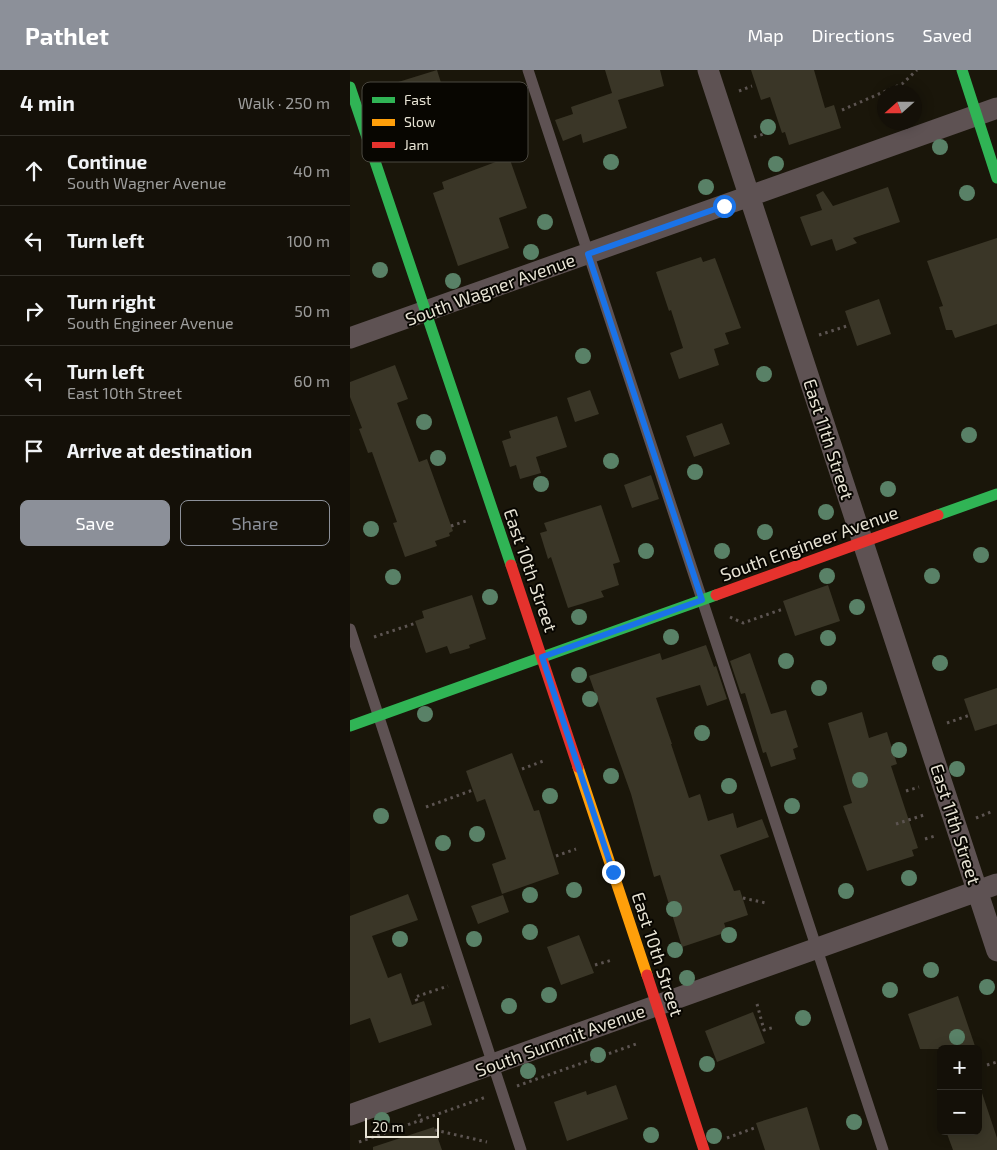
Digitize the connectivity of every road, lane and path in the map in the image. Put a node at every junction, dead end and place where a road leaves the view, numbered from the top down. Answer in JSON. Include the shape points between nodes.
{"nodes":[{"id":1,"x":528,"y":70,"type":"edge"},
{"id":2,"x":708,"y":70,"type":"edge"},
{"id":3,"x":917,"y":70,"type":"edge"},
{"id":4,"x":962,"y":70,"type":"edge"},
{"id":5,"x":752,"y":86,"type":"dead end"},
{"id":6,"x":350,"y":87,"type":"edge"},
{"id":7,"x":733,"y":93,"type":"dead end"},
{"id":8,"x":997,"y":108,"type":"edge"},
{"id":9,"x":842,"y":110,"type":"dead end"},
{"id":10,"x":977,"y":115,"type":"junction"},
{"id":11,"x":362,"y":123,"type":"edge"},
{"id":12,"x":767,"y":132,"type":"dead end"},
{"id":13,"x":748,"y":139,"type":"dead end"},
{"id":14,"x":375,"y":162,"type":"edge"},
{"id":15,"x":997,"y":178,"type":"edge"},
{"id":16,"x":749,"y":196,"type":"junction"},
{"id":17,"x":588,"y":254,"type":"junction"},
{"id":18,"x":425,"y":312,"type":"junction"},
{"id":19,"x":850,"y":325,"type":"dead end"},
{"id":20,"x":819,"y":335,"type":"dead end"},
{"id":21,"x":350,"y":338,"type":"edge"},
{"id":22,"x":997,"y":494,"type":"edge"},
{"id":23,"x":477,"y":517,"type":"dead end"},
{"id":24,"x":451,"y":526,"type":"dead end"},
{"id":25,"x":863,"y":542,"type":"junction"},
{"id":26,"x":702,"y":600,"type":"junction"},
{"id":27,"x":783,"y":609,"type":"dead end"},
{"id":28,"x":726,"y":615,"type":"dead end"},
{"id":29,"x":416,"y":623,"type":"dead end"},
{"id":30,"x":350,"y":629,"type":"edge"},
{"id":31,"x":374,"y":637,"type":"dead end"},
{"id":32,"x":542,"y":657,"type":"junction"},
{"id":33,"x":378,"y":716,"type":"junction"},
{"id":34,"x":350,"y":726,"type":"edge"},
{"id":35,"x":546,"y":760,"type":"dead end"},
{"id":36,"x":522,"y":769,"type":"dead end"},
{"id":37,"x":473,"y":790,"type":"dead end"},
{"id":38,"x":422,"y":809,"type":"dead end"},
{"id":39,"x":924,"y":815,"type":"dead end"},
{"id":40,"x":896,"y":824,"type":"dead end"},
{"id":41,"x":576,"y":849,"type":"dead end"},
{"id":42,"x":556,"y":856,"type":"dead end"},
{"id":43,"x":987,"y":888,"type":"edge"},
{"id":44,"x":743,"y":898,"type":"dead end"},
{"id":45,"x":766,"y":903,"type":"dead end"},
{"id":46,"x":817,"y":948,"type":"junction"},
{"id":47,"x":997,"y":951,"type":"edge"},
{"id":48,"x":612,"y":960,"type":"dead end"},
{"id":49,"x":595,"y":966,"type":"dead end"},
{"id":50,"x":466,"y":981,"type":"junction"},
{"id":51,"x":416,"y":1001,"type":"dead end"},
{"id":52,"x":757,"y":1004,"type":"dead end"},
{"id":53,"x":657,"y":1006,"type":"junction"},
{"id":54,"x":775,"y":1028,"type":"dead end"},
{"id":55,"x":997,"y":1062,"type":"edge"},
{"id":56,"x":493,"y":1064,"type":"junction"},
{"id":57,"x":987,"y":1065,"type":"dead end"},
{"id":58,"x":350,"y":1115,"type":"edge"},
{"id":59,"x":757,"y":1127,"type":"dead end"},
{"id":60,"x":435,"y":1130,"type":"dead end"},
{"id":61,"x":723,"y":1139,"type":"dead end"},
{"id":62,"x":487,"y":1142,"type":"dead end"},
{"id":63,"x":521,"y":1150,"type":"edge"},
{"id":64,"x":704,"y":1150,"type":"edge"},
{"id":65,"x":883,"y":1150,"type":"edge"}],
"edges":[{"from":1,"to":17,"type":"lane"},
{"from":2,"to":16,"type":"street","name":"East 11th Street"},
{"from":3,"to":9,"type":"path","via":[[902,84]]},
{"from":4,"to":10,"type":"street"},
{"from":5,"to":7,"type":"path"},
{"from":6,"to":11,"type":"street","name":"East 10th Street"},
{"from":8,"to":10,"type":"street","name":"South Wagner Avenue"},
{"from":10,"to":15,"type":"street"},
{"from":10,"to":16,"type":"street","name":"South Wagner Avenue"},
{"from":12,"to":13,"type":"path"},
{"from":14,"to":18,"type":"street","name":"East 10th Street"},
{"from":16,"to":17,"type":"street","name":"South Wagner Avenue"},
{"from":16,"to":25,"type":"street","name":"East 11th Street"},
{"from":17,"to":18,"type":"street","name":"South Wagner Avenue"},
{"from":17,"to":26,"type":"lane"},
{"from":18,"to":21,"type":"street","name":"South Wagner Avenue"},
{"from":18,"to":32,"type":"street","name":"East 10th Street"},
{"from":19,"to":20,"type":"path"},
{"from":22,"to":25,"type":"street","name":"South Engineer Avenue"},
{"from":23,"to":24,"type":"path"},
{"from":25,"to":26,"type":"street","name":"South Engineer Avenue"},
{"from":25,"to":43,"type":"street","name":"East 11th Street"},
{"from":26,"to":32,"type":"street","name":"South Engineer Avenue"},
{"from":26,"to":46,"type":"lane"},
{"from":27,"to":28,"type":"path","via":[[743,624]]},
{"from":29,"to":31,"type":"path"},
{"from":30,"to":33,"type":"lane"},
{"from":32,"to":33,"type":"street","name":"South Engineer Avenue"},
{"from":32,"to":53,"type":"street","name":"East 10th Street"},
{"from":33,"to":34,"type":"street","name":"South Engineer Avenue"},
{"from":33,"to":50,"type":"lane"},
{"from":35,"to":36,"type":"path"},
{"from":37,"to":38,"type":"path"},
{"from":39,"to":40,"type":"path"},
{"from":41,"to":42,"type":"path"},
{"from":43,"to":46,"type":"street","name":"South Summit Avenue"},
{"from":43,"to":47,"type":"street","name":"East 11th Street"},
{"from":44,"to":45,"type":"path"},
{"from":46,"to":53,"type":"street","name":"South Summit Avenue"},
{"from":46,"to":65,"type":"lane"},
{"from":48,"to":49,"type":"path"},
{"from":50,"to":51,"type":"path","via":[[415,997]]},
{"from":50,"to":56,"type":"lane"},
{"from":52,"to":54,"type":"path","via":[[764,1030]]},
{"from":53,"to":56,"type":"street","name":"South Summit Avenue"},
{"from":53,"to":64,"type":"street","name":"East 10th Street"},
{"from":55,"to":57,"type":"path"},
{"from":56,"to":58,"type":"street","name":"South Summit Avenue"},
{"from":56,"to":63,"type":"lane"},
{"from":59,"to":61,"type":"path"},
{"from":60,"to":62,"type":"path"}]}
